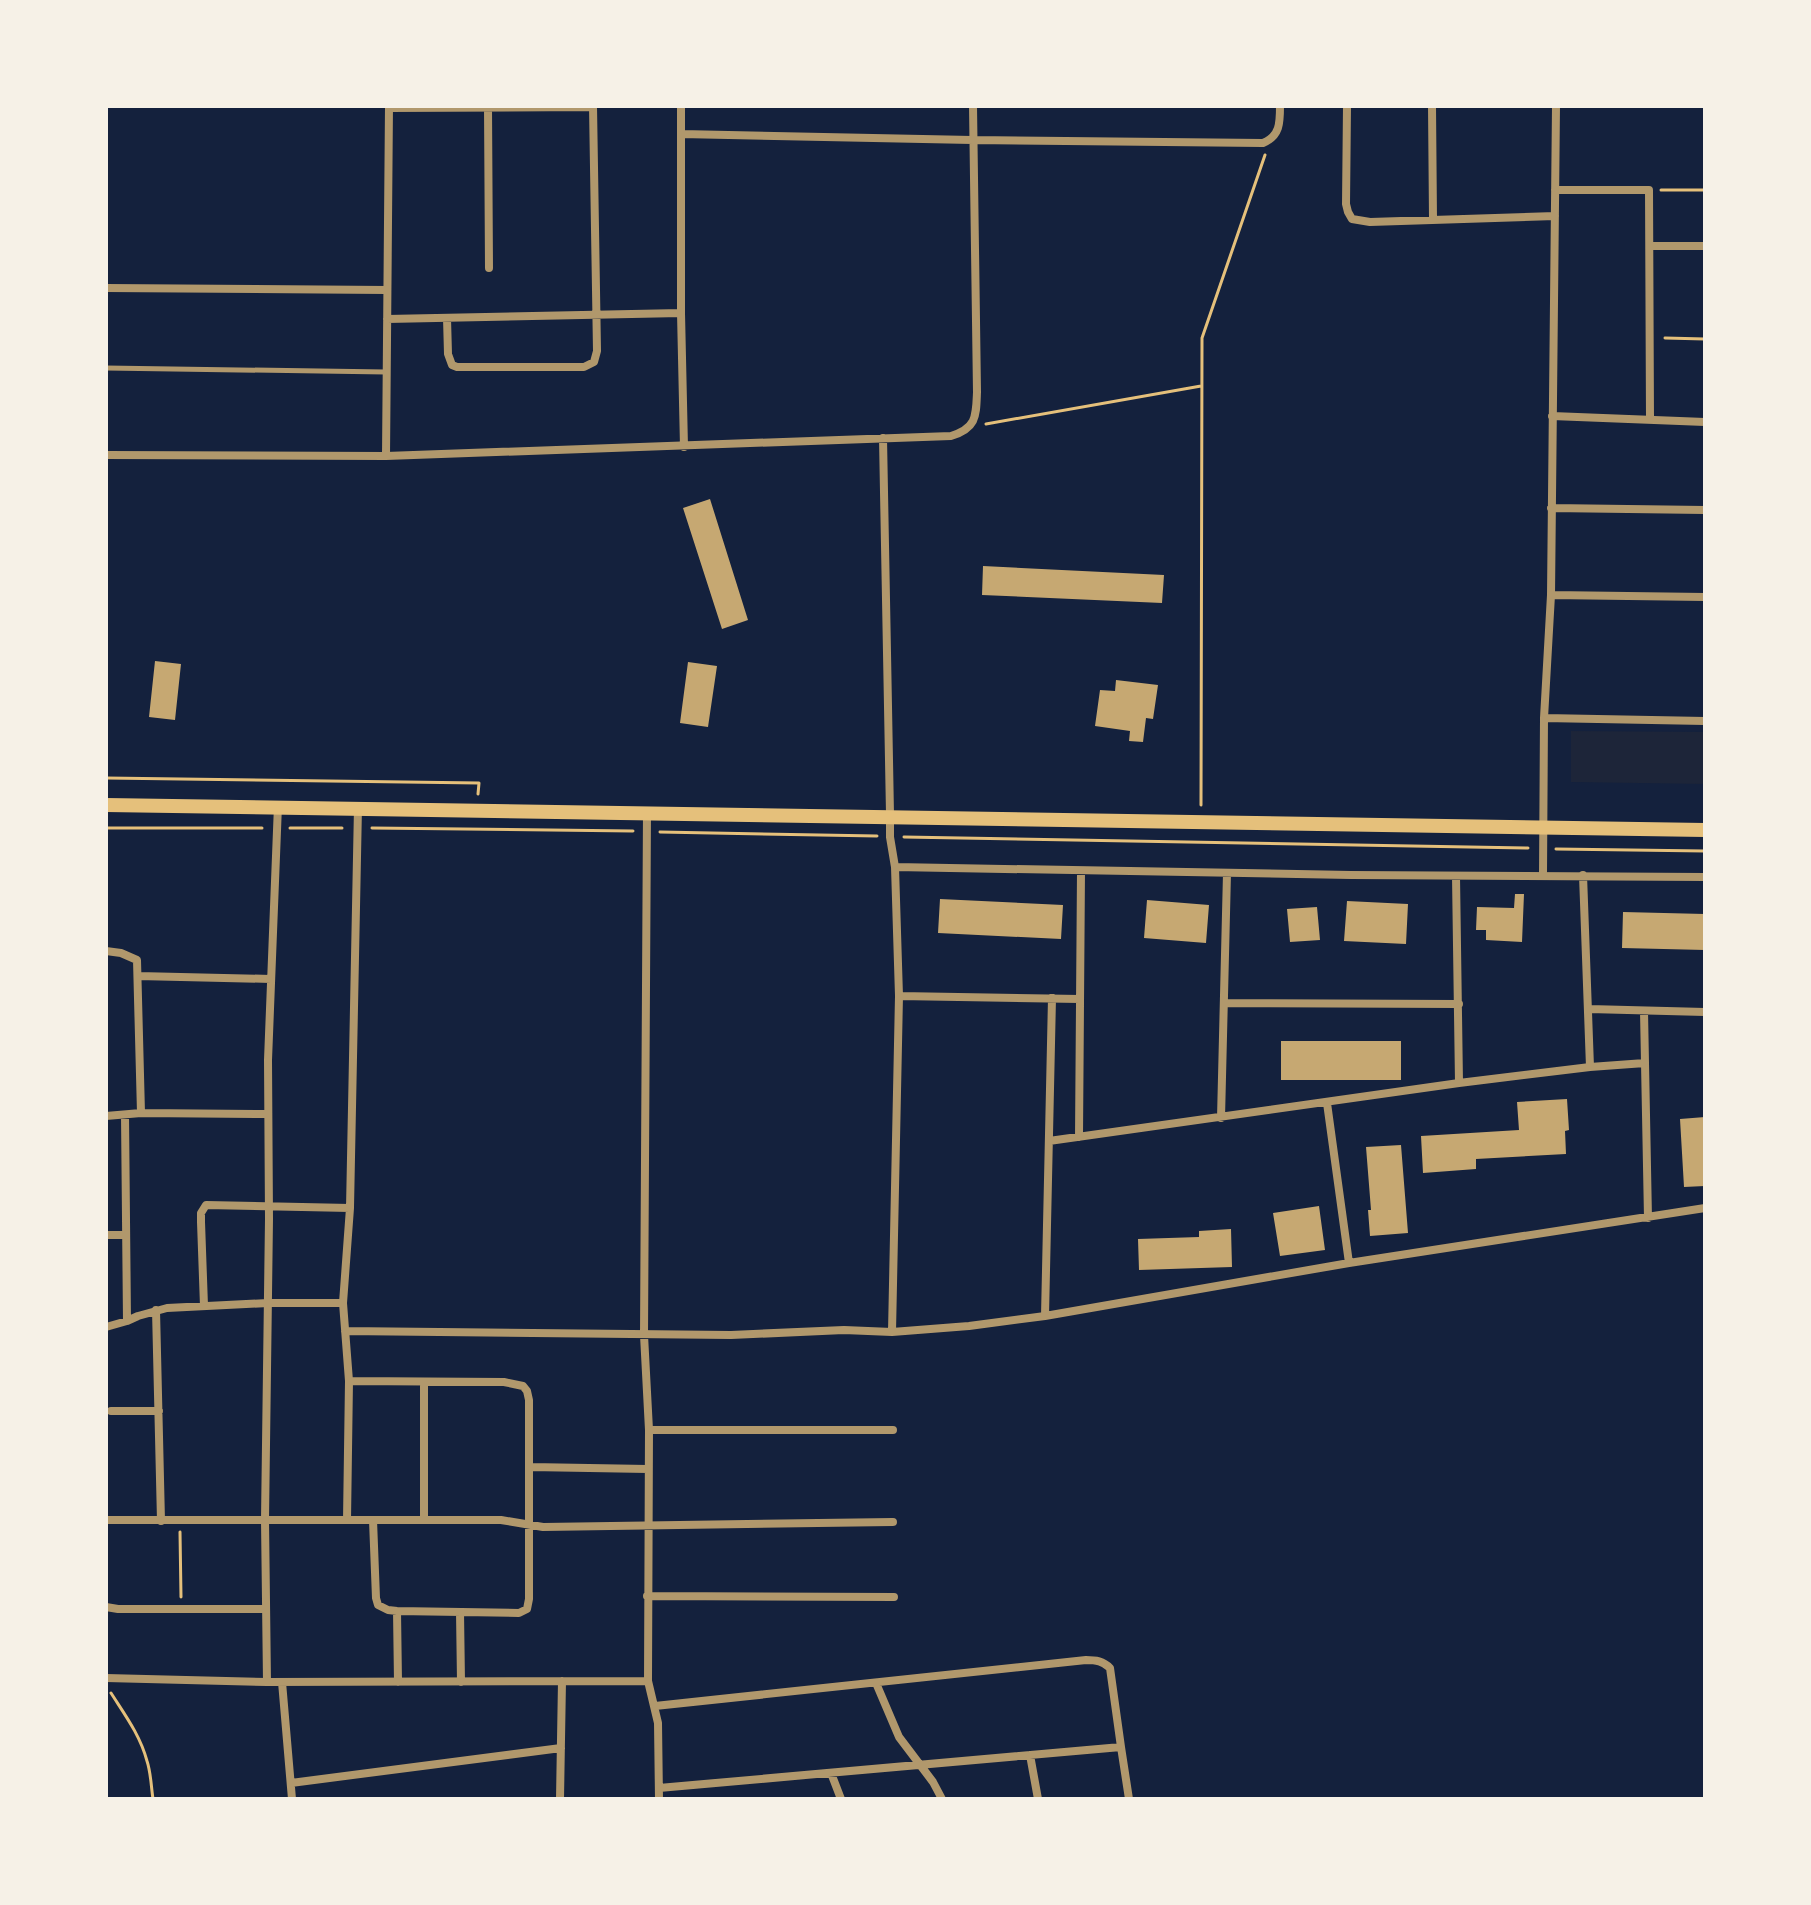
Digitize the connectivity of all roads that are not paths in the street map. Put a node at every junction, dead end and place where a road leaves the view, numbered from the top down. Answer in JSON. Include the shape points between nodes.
{"nodes":[{"id":1,"x":593,"y":106,"type":"edge"},
{"id":2,"x":681,"y":106,"type":"edge"},
{"id":3,"x":973,"y":106,"type":"edge"},
{"id":4,"x":1280,"y":106,"type":"edge"},
{"id":5,"x":1347,"y":106,"type":"edge"},
{"id":6,"x":1432,"y":106,"type":"edge"},
{"id":7,"x":1556,"y":106,"type":"edge"},
{"id":8,"x":389,"y":107,"type":"edge"},
{"id":9,"x":488,"y":107,"type":"edge"},
{"id":10,"x":681,"y":134,"type":"junction"},
{"id":11,"x":972,"y":140,"type":"junction"},
{"id":12,"x":1555,"y":190,"type":"junction"},
{"id":13,"x":1555,"y":216,"type":"junction"},
{"id":14,"x":1433,"y":219,"type":"junction"},
{"id":15,"x":1650,"y":246,"type":"junction"},
{"id":16,"x":1705,"y":246,"type":"edge"},
{"id":17,"x":489,"y":268,"type":"dead end"},
{"id":18,"x":106,"y":288,"type":"edge"},
{"id":19,"x":387,"y":290,"type":"junction"},
{"id":20,"x":681,"y":313,"type":"junction"},
{"id":21,"x":596,"y":314,"type":"junction"},
{"id":22,"x":447,"y":318,"type":"junction"},
{"id":23,"x":387,"y":319,"type":"junction"},
{"id":24,"x":106,"y":368,"type":"edge"},
{"id":25,"x":386,"y":372,"type":"junction"},
{"id":26,"x":1552,"y":416,"type":"junction"},
{"id":27,"x":1650,"y":420,"type":"junction"},
{"id":28,"x":1705,"y":422,"type":"edge"},
{"id":29,"x":883,"y":438,"type":"junction"},
{"id":30,"x":684,"y":447,"type":"junction"},
{"id":31,"x":106,"y":455,"type":"edge"},
{"id":32,"x":386,"y":456,"type":"junction"},
{"id":33,"x":1551,"y":508,"type":"junction"},
{"id":34,"x":1705,"y":510,"type":"edge"},
{"id":35,"x":1551,"y":595,"type":"junction"},
{"id":36,"x":1705,"y":597,"type":"edge"},
{"id":37,"x":1544,"y":718,"type":"junction"},
{"id":38,"x":1705,"y":721,"type":"edge"},
{"id":39,"x":106,"y":805,"type":"edge"},
{"id":40,"x":278,"y":805,"type":"junction"},
{"id":41,"x":358,"y":807,"type":"junction"},
{"id":42,"x":647,"y":811,"type":"junction"},
{"id":43,"x":890,"y":814,"type":"junction"},
{"id":44,"x":1543,"y":826,"type":"junction"},
{"id":45,"x":1705,"y":830,"type":"edge"},
{"id":46,"x":895,"y":867,"type":"junction"},
{"id":47,"x":1081,"y":871,"type":"junction"},
{"id":48,"x":1227,"y":873,"type":"junction"},
{"id":49,"x":1543,"y":875,"type":"junction"},
{"id":50,"x":1583,"y":875,"type":"junction"},
{"id":51,"x":1456,"y":876,"type":"junction"},
{"id":52,"x":1705,"y":877,"type":"edge"},
{"id":53,"x":106,"y":951,"type":"edge"},
{"id":54,"x":138,"y":976,"type":"junction"},
{"id":55,"x":271,"y":979,"type":"junction"},
{"id":56,"x":899,"y":996,"type":"junction"},
{"id":57,"x":1052,"y":998,"type":"junction"},
{"id":58,"x":1080,"y":999,"type":"junction"},
{"id":59,"x":1224,"y":1003,"type":"junction"},
{"id":60,"x":1459,"y":1004,"type":"junction"},
{"id":61,"x":1589,"y":1009,"type":"junction"},
{"id":62,"x":1644,"y":1011,"type":"junction"},
{"id":63,"x":1705,"y":1012,"type":"edge"},
{"id":64,"x":1645,"y":1063,"type":"junction"},
{"id":65,"x":1590,"y":1067,"type":"junction"},
{"id":66,"x":1459,"y":1083,"type":"junction"},
{"id":67,"x":1327,"y":1103,"type":"junction"},
{"id":68,"x":141,"y":1113,"type":"junction"},
{"id":69,"x":268,"y":1114,"type":"junction"},
{"id":70,"x":125,"y":1115,"type":"junction"},
{"id":71,"x":106,"y":1116,"type":"edge"},
{"id":72,"x":1221,"y":1118,"type":"junction"},
{"id":73,"x":1079,"y":1137,"type":"junction"},
{"id":74,"x":1049,"y":1141,"type":"junction"},
{"id":75,"x":269,"y":1206,"type":"junction"},
{"id":76,"x":350,"y":1208,"type":"junction"},
{"id":77,"x":1705,"y":1208,"type":"edge"},
{"id":78,"x":1648,"y":1218,"type":"junction"},
{"id":79,"x":106,"y":1235,"type":"edge"},
{"id":80,"x":126,"y":1235,"type":"junction"},
{"id":81,"x":1349,"y":1263,"type":"junction"},
{"id":82,"x":268,"y":1303,"type":"junction"},
{"id":83,"x":343,"y":1303,"type":"junction"},
{"id":84,"x":204,"y":1306,"type":"junction"},
{"id":85,"x":156,"y":1310,"type":"junction"},
{"id":86,"x":1045,"y":1316,"type":"junction"},
{"id":87,"x":127,"y":1321,"type":"junction"},
{"id":88,"x":106,"y":1327,"type":"edge"},
{"id":89,"x":345,"y":1331,"type":"junction"},
{"id":90,"x":892,"y":1332,"type":"junction"},
{"id":91,"x":644,"y":1335,"type":"junction"},
{"id":92,"x":349,"y":1381,"type":"junction"},
{"id":93,"x":424,"y":1382,"type":"junction"},
{"id":94,"x":111,"y":1411,"type":"dead end"},
{"id":95,"x":159,"y":1411,"type":"junction"},
{"id":96,"x":649,"y":1430,"type":"junction"},
{"id":97,"x":893,"y":1430,"type":"dead end"},
{"id":98,"x":530,"y":1467,"type":"junction"},
{"id":99,"x":648,"y":1469,"type":"junction"},
{"id":100,"x":106,"y":1520,"type":"edge"},
{"id":101,"x":265,"y":1520,"type":"junction"},
{"id":102,"x":347,"y":1520,"type":"junction"},
{"id":103,"x":373,"y":1520,"type":"junction"},
{"id":104,"x":424,"y":1520,"type":"junction"},
{"id":105,"x":161,"y":1521,"type":"junction"},
{"id":106,"x":893,"y":1522,"type":"dead end"},
{"id":107,"x":529,"y":1526,"type":"junction"},
{"id":108,"x":647,"y":1527,"type":"junction"},
{"id":109,"x":647,"y":1596,"type":"junction"},
{"id":110,"x":894,"y":1597,"type":"dead end"},
{"id":111,"x":106,"y":1607,"type":"edge"},
{"id":112,"x":266,"y":1609,"type":"junction"},
{"id":113,"x":397,"y":1611,"type":"junction"},
{"id":114,"x":460,"y":1612,"type":"junction"},
{"id":115,"x":106,"y":1678,"type":"edge"},
{"id":116,"x":562,"y":1681,"type":"junction"},
{"id":117,"x":648,"y":1681,"type":"junction"},
{"id":118,"x":267,"y":1682,"type":"junction"},
{"id":119,"x":282,"y":1682,"type":"junction"},
{"id":120,"x":398,"y":1682,"type":"junction"},
{"id":121,"x":461,"y":1682,"type":"junction"},
{"id":122,"x":876,"y":1683,"type":"junction"},
{"id":123,"x":655,"y":1706,"type":"junction"},
{"id":124,"x":1121,"y":1747,"type":"junction"},
{"id":125,"x":561,"y":1748,"type":"junction"},
{"id":126,"x":1030,"y":1755,"type":"junction"},
{"id":127,"x":920,"y":1766,"type":"junction"},
{"id":128,"x":831,"y":1773,"type":"junction"},
{"id":129,"x":291,"y":1783,"type":"junction"},
{"id":130,"x":659,"y":1788,"type":"junction"},
{"id":131,"x":292,"y":1799,"type":"edge"},
{"id":132,"x":560,"y":1799,"type":"edge"},
{"id":133,"x":659,"y":1799,"type":"edge"},
{"id":134,"x":841,"y":1799,"type":"edge"},
{"id":135,"x":942,"y":1799,"type":"edge"},
{"id":136,"x":1038,"y":1799,"type":"edge"},
{"id":137,"x":1129,"y":1799,"type":"edge"}],
"edges":[{"from":1,"to":9,"type":"street"},
{"from":1,"to":21,"type":"street"},
{"from":2,"to":10,"type":"street"},
{"from":3,"to":11,"type":"street"},
{"from":4,"to":11,"type":"street","via":[[1279,128],[1263,143]]},
{"from":5,"to":14,"type":"street","via":[[1346,204],[1352,219]]},
{"from":6,"to":14,"type":"street"},
{"from":7,"to":12,"type":"street"},
{"from":8,"to":9,"type":"street"},
{"from":8,"to":19,"type":"street"},
{"from":9,"to":17,"type":"street"},
{"from":10,"to":11,"type":"street"},
{"from":10,"to":20,"type":"street"},
{"from":11,"to":29,"type":"street","via":[[974,418],[951,436]]},
{"from":12,"to":13,"type":"street"},
{"from":12,"to":15,"type":"street","via":[[1649,190]]},
{"from":13,"to":14,"type":"street"},
{"from":13,"to":26,"type":"street"},
{"from":15,"to":16,"type":"street"},
{"from":15,"to":27,"type":"street"},
{"from":18,"to":19,"type":"street"},
{"from":19,"to":23,"type":"street"},
{"from":20,"to":21,"type":"street"},
{"from":20,"to":30,"type":"street"},
{"from":21,"to":22,"type":"street"},
{"from":21,"to":22,"type":"street","via":[[596,357],[584,367],[457,367],[448,354]]},
{"from":22,"to":23,"type":"street"},
{"from":23,"to":25,"type":"street"},
{"from":24,"to":25,"type":"lane"},
{"from":25,"to":32,"type":"street"},
{"from":26,"to":27,"type":"street"},
{"from":26,"to":33,"type":"street"},
{"from":27,"to":28,"type":"street"},
{"from":29,"to":30,"type":"street"},
{"from":29,"to":43,"type":"street"},
{"from":30,"to":32,"type":"street"},
{"from":31,"to":32,"type":"street"},
{"from":33,"to":34,"type":"street"},
{"from":33,"to":35,"type":"street"},
{"from":35,"to":36,"type":"street"},
{"from":35,"to":37,"type":"street"},
{"from":37,"to":38,"type":"street"},
{"from":37,"to":44,"type":"street"},
{"from":39,"to":40,"type":"main road"},
{"from":40,"to":41,"type":"main road"},
{"from":40,"to":55,"type":"street"},
{"from":41,"to":42,"type":"main road"},
{"from":41,"to":76,"type":"street"},
{"from":42,"to":43,"type":"main road"},
{"from":42,"to":91,"type":"street"},
{"from":43,"to":44,"type":"main road"},
{"from":43,"to":46,"type":"street"},
{"from":44,"to":45,"type":"main road"},
{"from":44,"to":49,"type":"street"},
{"from":46,"to":47,"type":"street"},
{"from":46,"to":56,"type":"street"},
{"from":47,"to":48,"type":"street"},
{"from":47,"to":58,"type":"street"},
{"from":48,"to":51,"type":"street"},
{"from":48,"to":59,"type":"street"},
{"from":49,"to":50,"type":"street"},
{"from":49,"to":51,"type":"street"},
{"from":50,"to":52,"type":"street"},
{"from":50,"to":61,"type":"street"},
{"from":51,"to":60,"type":"street"},
{"from":53,"to":54,"type":"street","via":[[137,960]]},
{"from":54,"to":55,"type":"street"},
{"from":54,"to":68,"type":"street"},
{"from":55,"to":69,"type":"street"},
{"from":56,"to":57,"type":"street"},
{"from":56,"to":90,"type":"street"},
{"from":57,"to":58,"type":"street"},
{"from":57,"to":74,"type":"street"},
{"from":58,"to":73,"type":"street"},
{"from":59,"to":60,"type":"street"},
{"from":59,"to":72,"type":"street"},
{"from":60,"to":66,"type":"street"},
{"from":61,"to":62,"type":"street"},
{"from":61,"to":65,"type":"street"},
{"from":62,"to":63,"type":"street"},
{"from":62,"to":64,"type":"street"},
{"from":64,"to":65,"type":"street"},
{"from":64,"to":78,"type":"street"},
{"from":65,"to":66,"type":"street"},
{"from":66,"to":67,"type":"street"},
{"from":67,"to":72,"type":"street"},
{"from":67,"to":81,"type":"street"},
{"from":68,"to":69,"type":"street"},
{"from":68,"to":70,"type":"street"},
{"from":69,"to":75,"type":"street"},
{"from":70,"to":71,"type":"street"},
{"from":70,"to":80,"type":"street"},
{"from":72,"to":73,"type":"street"},
{"from":73,"to":74,"type":"street"},
{"from":74,"to":86,"type":"street"},
{"from":75,"to":76,"type":"street"},
{"from":75,"to":82,"type":"street"},
{"from":75,"to":84,"type":"street","via":[[213,1204],[203,1209]]},
{"from":76,"to":83,"type":"street"},
{"from":77,"to":78,"type":"street"},
{"from":78,"to":81,"type":"street"},
{"from":79,"to":80,"type":"street"},
{"from":80,"to":87,"type":"street"},
{"from":81,"to":86,"type":"street"},
{"from":82,"to":83,"type":"street"},
{"from":82,"to":84,"type":"street"},
{"from":82,"to":101,"type":"street"},
{"from":83,"to":89,"type":"street"},
{"from":84,"to":85,"type":"street"},
{"from":85,"to":87,"type":"street"},
{"from":85,"to":95,"type":"street"},
{"from":86,"to":90,"type":"street"},
{"from":87,"to":88,"type":"street"},
{"from":89,"to":91,"type":"street"},
{"from":89,"to":92,"type":"street"},
{"from":90,"to":91,"type":"street"},
{"from":91,"to":96,"type":"street"},
{"from":92,"to":93,"type":"street"},
{"from":92,"to":102,"type":"street"},
{"from":93,"to":98,"type":"street","via":[[523,1386],[529,1400]]},
{"from":93,"to":104,"type":"street"},
{"from":94,"to":95,"type":"street"},
{"from":95,"to":105,"type":"street"},
{"from":96,"to":97,"type":"street"},
{"from":96,"to":99,"type":"street"},
{"from":98,"to":99,"type":"street"},
{"from":98,"to":107,"type":"street"},
{"from":99,"to":108,"type":"street"},
{"from":100,"to":105,"type":"street"},
{"from":101,"to":102,"type":"street"},
{"from":101,"to":105,"type":"street"},
{"from":101,"to":112,"type":"street"},
{"from":102,"to":103,"type":"street"},
{"from":103,"to":104,"type":"street"},
{"from":103,"to":113,"type":"street","via":[[378,1605]]},
{"from":104,"to":107,"type":"street","via":[[501,1520]]},
{"from":106,"to":108,"type":"street"},
{"from":107,"to":108,"type":"street"},
{"from":107,"to":114,"type":"street","via":[[527,1609]]},
{"from":108,"to":109,"type":"street"},
{"from":109,"to":110,"type":"street"},
{"from":109,"to":117,"type":"street"},
{"from":111,"to":112,"type":"street"},
{"from":112,"to":118,"type":"street"},
{"from":113,"to":114,"type":"street"},
{"from":113,"to":120,"type":"street"},
{"from":114,"to":121,"type":"street"},
{"from":115,"to":118,"type":"street"},
{"from":116,"to":117,"type":"street"},
{"from":116,"to":121,"type":"street"},
{"from":116,"to":125,"type":"street"},
{"from":117,"to":123,"type":"street"},
{"from":118,"to":119,"type":"street"},
{"from":119,"to":120,"type":"street"},
{"from":119,"to":129,"type":"street"},
{"from":120,"to":121,"type":"street"},
{"from":122,"to":123,"type":"street"},
{"from":122,"to":124,"type":"street","via":[[1096,1660],[1110,1668]]},
{"from":122,"to":127,"type":"street","via":[[899,1737]]},
{"from":123,"to":130,"type":"street"},
{"from":124,"to":126,"type":"street"},
{"from":124,"to":137,"type":"street"},
{"from":125,"to":129,"type":"street"},
{"from":125,"to":132,"type":"street"},
{"from":126,"to":127,"type":"street"},
{"from":126,"to":136,"type":"street"},
{"from":127,"to":128,"type":"street"},
{"from":127,"to":135,"type":"street"},
{"from":128,"to":130,"type":"street"},
{"from":128,"to":134,"type":"street"},
{"from":129,"to":131,"type":"street"},
{"from":130,"to":133,"type":"street"}]}
